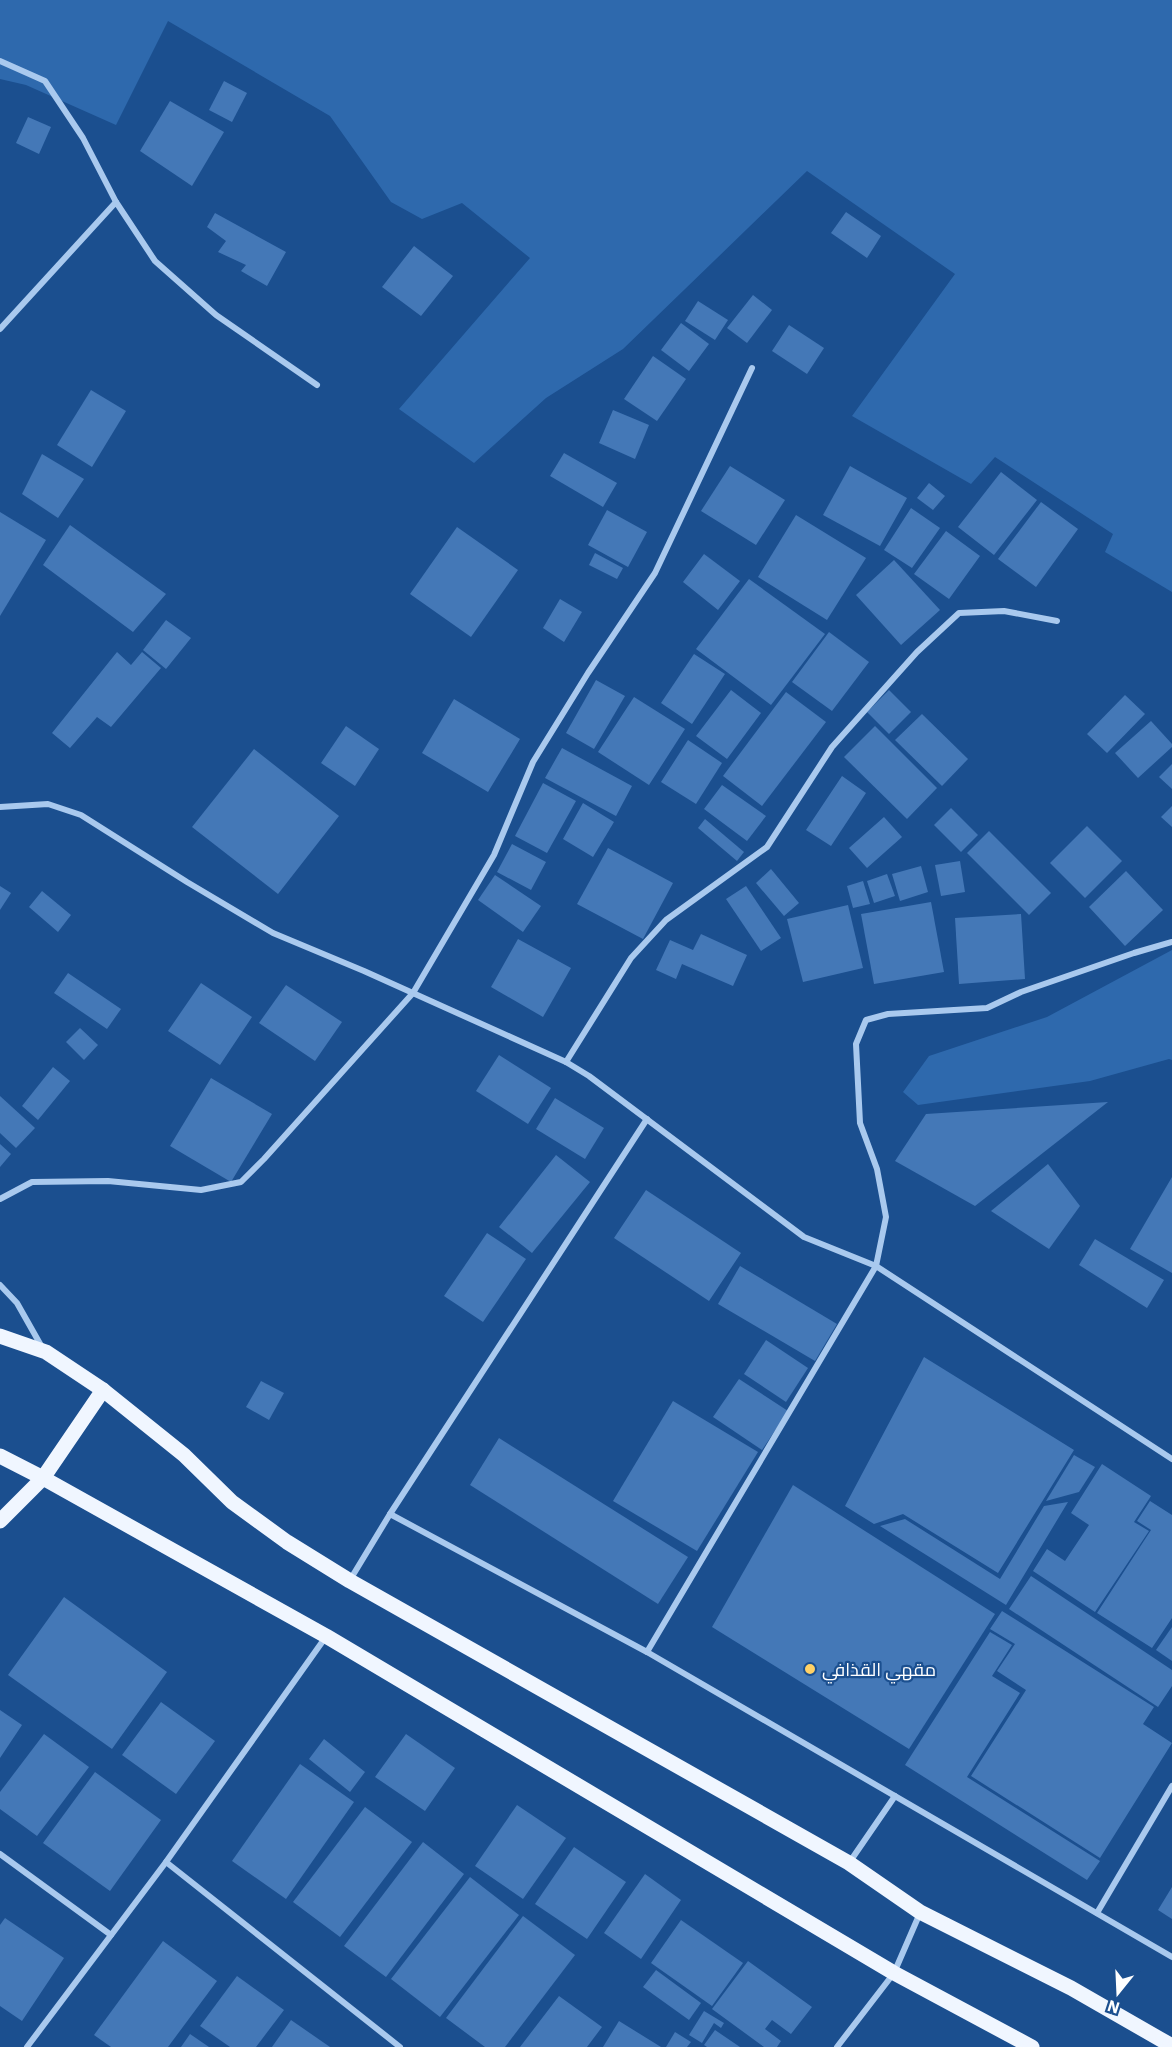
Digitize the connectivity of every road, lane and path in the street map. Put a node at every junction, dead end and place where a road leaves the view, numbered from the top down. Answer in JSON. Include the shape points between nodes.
{"nodes":[{"id":1,"x":0,"y":61,"type":"edge"},
{"id":2,"x":116,"y":202,"type":"junction"},
{"id":3,"x":0,"y":329,"type":"edge"},
{"id":4,"x":752,"y":368,"type":"dead end"},
{"id":5,"x":317,"y":385,"type":"dead end"},
{"id":6,"x":1057,"y":621,"type":"dead end"},
{"id":7,"x":0,"y":807,"type":"edge"},
{"id":8,"x":1172,"y":942,"type":"edge"},
{"id":9,"x":413,"y":993,"type":"junction"},
{"id":10,"x":566,"y":1062,"type":"junction"},
{"id":11,"x":647,"y":1119,"type":"junction"},
{"id":12,"x":0,"y":1199,"type":"edge"},
{"id":13,"x":876,"y":1266,"type":"junction"},
{"id":14,"x":0,"y":1285,"type":"edge"},
{"id":15,"x":0,"y":1336,"type":"edge"},
{"id":16,"x":45,"y":1352,"type":"junction"},
{"id":17,"x":103,"y":1390,"type":"junction"},
{"id":18,"x":0,"y":1456,"type":"edge"},
{"id":19,"x":1172,"y":1459,"type":"edge"},
{"id":20,"x":43,"y":1478,"type":"junction"},
{"id":21,"x":390,"y":1514,"type":"junction"},
{"id":22,"x":0,"y":1521,"type":"edge"},
{"id":23,"x":350,"y":1581,"type":"junction"},
{"id":24,"x":326,"y":1636,"type":"junction"},
{"id":25,"x":647,"y":1652,"type":"junction"},
{"id":26,"x":1172,"y":1786,"type":"edge"},
{"id":27,"x":895,"y":1796,"type":"junction"},
{"id":28,"x":0,"y":1854,"type":"edge"},
{"id":29,"x":166,"y":1862,"type":"junction"},
{"id":30,"x":849,"y":1863,"type":"junction"},
{"id":31,"x":920,"y":1912,"type":"junction"},
{"id":32,"x":1097,"y":1913,"type":"junction"},
{"id":33,"x":111,"y":1935,"type":"junction"},
{"id":34,"x":1172,"y":1957,"type":"edge"},
{"id":35,"x":894,"y":1973,"type":"junction"},
{"id":36,"x":1172,"y":2046,"type":"edge"},
{"id":37,"x":27,"y":2047,"type":"edge"},
{"id":38,"x":400,"y":2047,"type":"edge"},
{"id":39,"x":837,"y":2047,"type":"edge"},
{"id":40,"x":1032,"y":2047,"type":"edge"}],
"edges":[{"from":1,"to":2,"type":"street","via":[[45,81],[83,138]]},
{"from":2,"to":3,"type":"street"},
{"from":2,"to":5,"type":"street","via":[[155,261],[216,315]]},
{"from":4,"to":9,"type":"street","via":[[655,573],[533,762],[494,855]]},
{"from":6,"to":10,"type":"street","via":[[1004,611],[959,613],[917,652],[832,747],[767,847],[666,920],[631,958]]},
{"from":7,"to":9,"type":"street","via":[[48,804],[81,815],[273,933]]},
{"from":8,"to":13,"type":"street","via":[[1021,992],[987,1008],[888,1014],[866,1020],[856,1044],[860,1123],[877,1169],[886,1217]]},
{"from":9,"to":10,"type":"street"},
{"from":9,"to":12,"type":"street","via":[[241,1182],[201,1190],[108,1180],[32,1182]]},
{"from":10,"to":11,"type":"street"},
{"from":11,"to":13,"type":"street","via":[[804,1237]]},
{"from":11,"to":21,"type":"street"},
{"from":13,"to":19,"type":"street"},
{"from":13,"to":25,"type":"street"},
{"from":14,"to":16,"type":"street","via":[[17,1303]]},
{"from":15,"to":16,"type":"main road"},
{"from":16,"to":17,"type":"main road"},
{"from":17,"to":20,"type":"main road"},
{"from":17,"to":23,"type":"main road","via":[[184,1455],[232,1502]]},
{"from":18,"to":20,"type":"main road"},
{"from":20,"to":22,"type":"main road"},
{"from":20,"to":24,"type":"main road"},
{"from":21,"to":23,"type":"street"},
{"from":21,"to":25,"type":"street"},
{"from":23,"to":30,"type":"main road"},
{"from":24,"to":29,"type":"street"},
{"from":24,"to":35,"type":"main road"},
{"from":25,"to":27,"type":"street"},
{"from":26,"to":32,"type":"street"},
{"from":27,"to":30,"type":"street"},
{"from":27,"to":32,"type":"street"},
{"from":28,"to":33,"type":"street"},
{"from":29,"to":33,"type":"street"},
{"from":29,"to":38,"type":"street"},
{"from":30,"to":31,"type":"main road"},
{"from":31,"to":35,"type":"street"},
{"from":31,"to":36,"type":"main road","via":[[1071,1988]]},
{"from":32,"to":34,"type":"street"},
{"from":33,"to":37,"type":"street"},
{"from":35,"to":39,"type":"street"},
{"from":35,"to":40,"type":"main road"}]}
